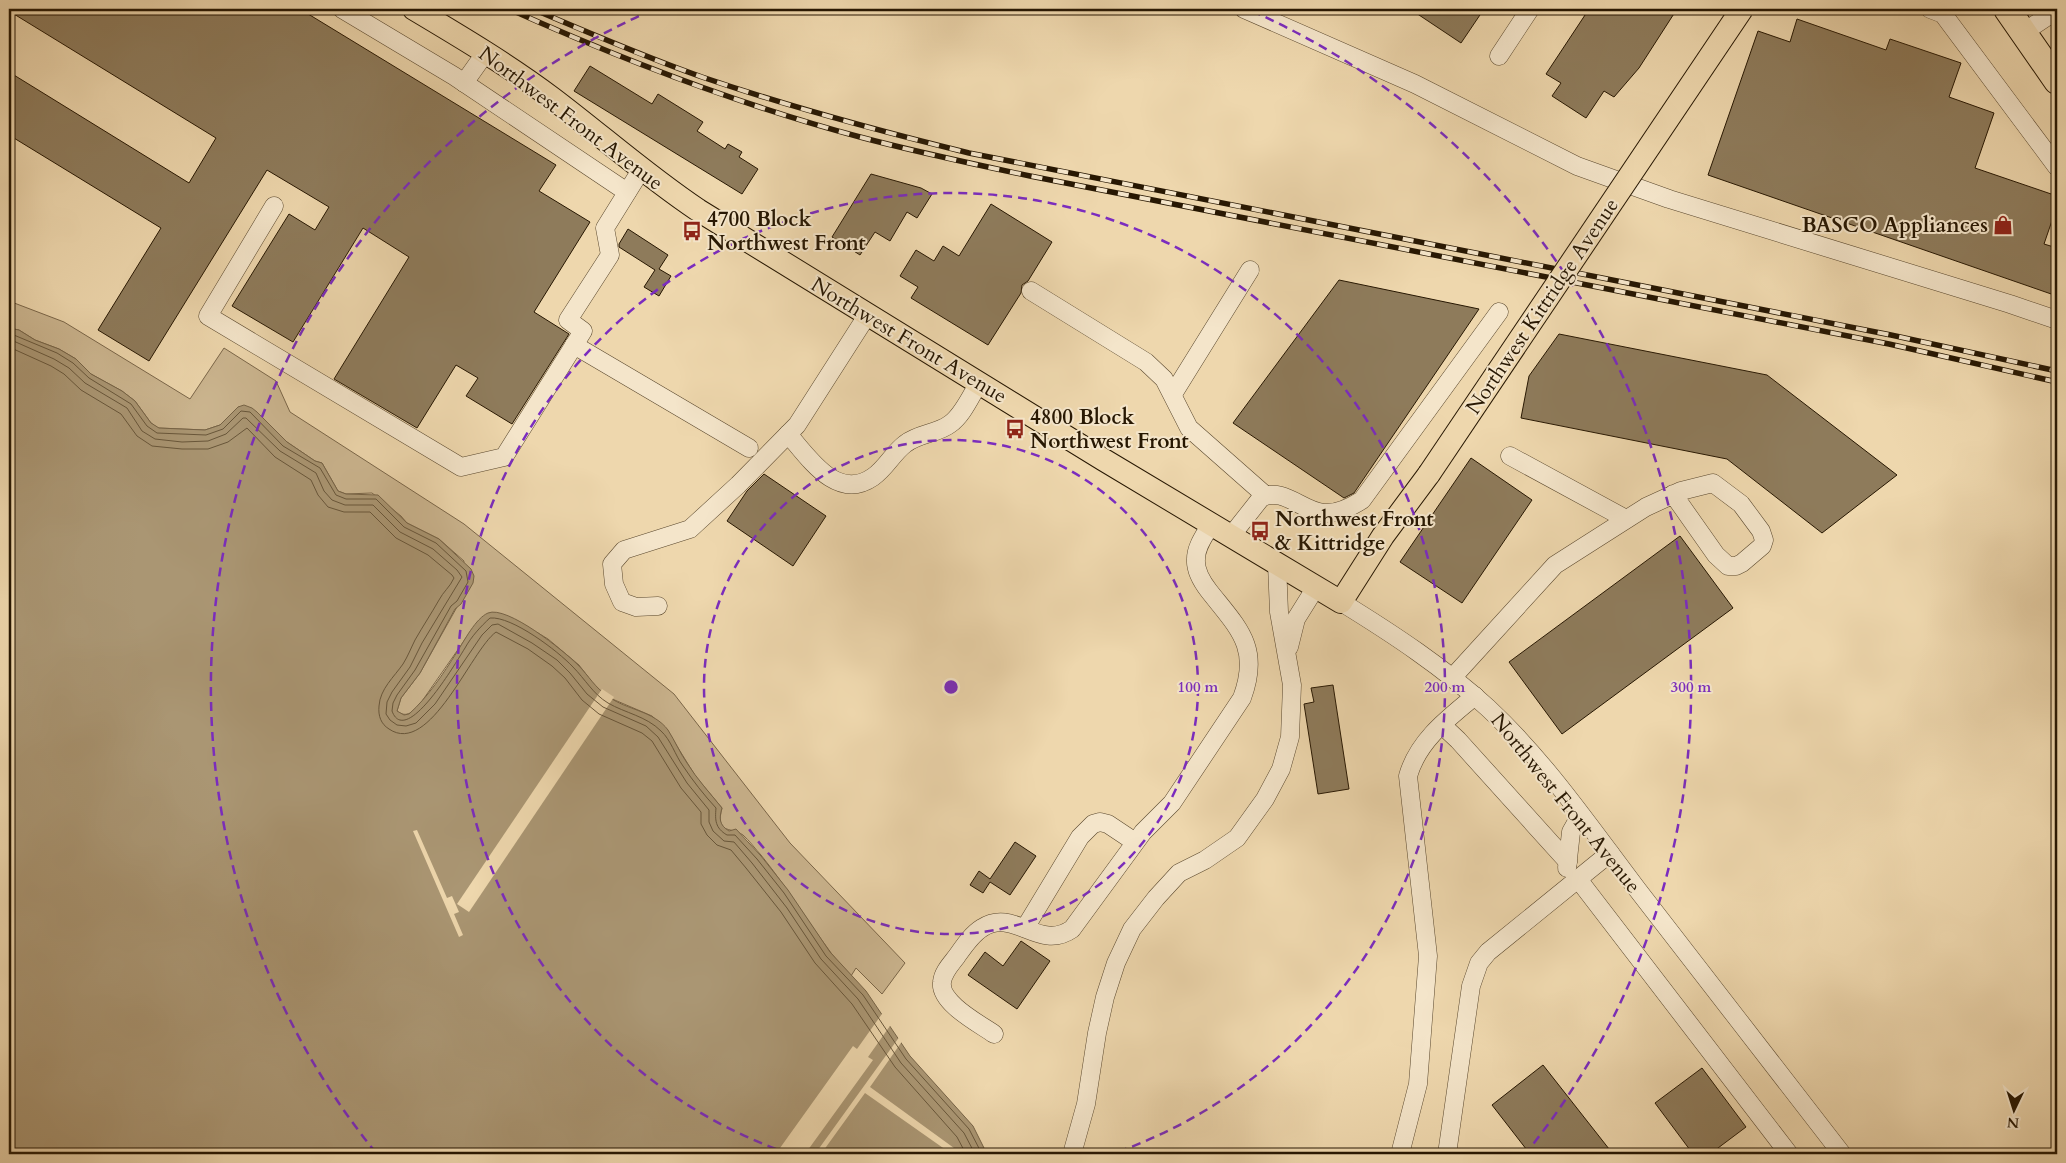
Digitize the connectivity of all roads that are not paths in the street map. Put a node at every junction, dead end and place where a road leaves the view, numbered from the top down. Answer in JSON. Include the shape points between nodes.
{"nodes":[{"id":1,"x":342,"y":9,"type":"edge"},
{"id":2,"x":414,"y":9,"type":"edge"},
{"id":3,"x":1244,"y":9,"type":"edge"},
{"id":4,"x":1530,"y":9,"type":"edge"},
{"id":5,"x":1742,"y":9,"type":"edge"},
{"id":6,"x":2007,"y":9,"type":"edge"},
{"id":7,"x":2057,"y":10,"type":"edge"},
{"id":8,"x":1941,"y":11,"type":"edge"},
{"id":9,"x":2024,"y":32,"type":"junction"},
{"id":10,"x":486,"y":52,"type":"junction"},
{"id":11,"x":1499,"y":56,"type":"dead end"},
{"id":12,"x":2057,"y":82,"type":"edge"},
{"id":13,"x":464,"y":83,"type":"junction"},
{"id":14,"x":2057,"y":163,"type":"edge"},
{"id":15,"x":641,"y":170,"type":"junction"},
{"id":16,"x":628,"y":192,"type":"junction"},
{"id":17,"x":274,"y":206,"type":"dead end"},
{"id":18,"x":1250,"y":270,"type":"dead end"},
{"id":19,"x":1031,"y":292,"type":"dead end"},
{"id":20,"x":1499,"y":312,"type":"dead end"},
{"id":21,"x":868,"y":314,"type":"junction"},
{"id":22,"x":2057,"y":320,"type":"edge"},
{"id":23,"x":574,"y":345,"type":"junction"},
{"id":24,"x":979,"y":383,"type":"junction"},
{"id":25,"x":1173,"y":394,"type":"junction"},
{"id":26,"x":788,"y":434,"type":"junction"},
{"id":27,"x":749,"y":448,"type":"dead end"},
{"id":28,"x":1510,"y":456,"type":"dead end"},
{"id":29,"x":1673,"y":494,"type":"junction"},
{"id":30,"x":1265,"y":496,"type":"junction"},
{"id":31,"x":1626,"y":519,"type":"junction"},
{"id":32,"x":1212,"y":524,"type":"junction"},
{"id":33,"x":1231,"y":536,"type":"junction"},
{"id":34,"x":1277,"y":564,"type":"junction"},
{"id":35,"x":1316,"y":587,"type":"junction"},
{"id":36,"x":1341,"y":602,"type":"junction"},
{"id":37,"x":658,"y":606,"type":"dead end"},
{"id":38,"x":1288,"y":661,"type":"junction"},
{"id":39,"x":1452,"y":678,"type":"junction"},
{"id":40,"x":1474,"y":696,"type":"junction"},
{"id":41,"x":1442,"y":725,"type":"junction"},
{"id":42,"x":1580,"y":816,"type":"junction"},
{"id":43,"x":1135,"y":842,"type":"junction"},
{"id":44,"x":1610,"y":853,"type":"junction"},
{"id":45,"x":1568,"y":862,"type":"junction"},
{"id":46,"x":1572,"y":884,"type":"junction"},
{"id":47,"x":1025,"y":928,"type":"junction"},
{"id":48,"x":994,"y":1034,"type":"dead end"},
{"id":49,"x":1072,"y":1154,"type":"edge"},
{"id":50,"x":1400,"y":1154,"type":"edge"},
{"id":51,"x":1447,"y":1154,"type":"edge"},
{"id":52,"x":1789,"y":1154,"type":"edge"},
{"id":53,"x":1842,"y":1154,"type":"edge"}],
"edges":[{"from":1,"to":13,"type":"street"},
{"from":2,"to":10,"type":"main road","name":"Northwest Front Avenue"},
{"from":3,"to":22,"type":"street","via":[[1415,84],[1577,166],[1669,200]]},
{"from":4,"to":11,"type":"street"},
{"from":5,"to":36,"type":"main road","name":"Northwest Kittridge Avenue","bridge":true},
{"from":6,"to":9,"type":"highway"},
{"from":7,"to":9,"type":"street"},
{"from":8,"to":14,"type":"street"},
{"from":9,"to":12,"type":"highway"},
{"from":10,"to":13,"type":"street"},
{"from":10,"to":15,"type":"main road","name":"Northwest Front Avenue","via":[[571,113]]},
{"from":13,"to":16,"type":"street"},
{"from":15,"to":16,"type":"street"},
{"from":15,"to":21,"type":"main road","name":"Northwest Front Avenue","via":[[712,219]]},
{"from":16,"to":23,"type":"street","via":[[605,228],[610,255],[568,320],[583,331]]},
{"from":17,"to":23,"type":"street","via":[[208,316],[461,467],[504,457]]},
{"from":18,"to":25,"type":"street"},
{"from":19,"to":25,"type":"street","via":[[1146,362],[1164,379]]},
{"from":20,"to":30,"type":"street","via":[[1362,500],[1350,508],[1322,513],[1280,495]]},
{"from":21,"to":24,"type":"main road","name":"Northwest Front Avenue"},
{"from":21,"to":26,"type":"street"},
{"from":23,"to":27,"type":"street"},
{"from":24,"to":26,"type":"street","via":[[950,424],[904,444],[873,477],[859,484],[841,484],[827,477]]},
{"from":24,"to":32,"type":"main road","name":"Northwest Front Avenue"},
{"from":25,"to":30,"type":"street","via":[[1189,428]]},
{"from":26,"to":37,"type":"street","via":[[690,529],[624,550],[612,564],[614,584],[622,602],[636,607]]},
{"from":28,"to":31,"type":"street"},
{"from":29,"to":29,"type":"street","via":[[1713,483],[1741,504],[1761,531],[1762,546],[1742,563],[1728,566],[1716,555]]},
{"from":29,"to":31,"type":"street"},
{"from":30,"to":33,"type":"street"},
{"from":31,"to":39,"type":"street","via":[[1555,566]]},
{"from":32,"to":33,"type":"main road","name":"Northwest Front Avenue"},
{"from":32,"to":43,"type":"street","via":[[1196,552],[1196,567],[1205,586],[1244,639],[1249,666],[1246,687],[1235,709],[1172,803]]},
{"from":33,"to":34,"type":"main road","name":"Northwest Front Avenue"},
{"from":34,"to":35,"type":"main road","name":"Northwest Front Avenue"},
{"from":34,"to":38,"type":"street","via":[[1279,612]]},
{"from":35,"to":36,"type":"main road","name":"Northwest Front Avenue"},
{"from":35,"to":38,"type":"street","via":[[1296,619]]},
{"from":36,"to":39,"type":"street","name":"Northwest Front Avenue","via":[[1390,632]]},
{"from":38,"to":49,"type":"street","via":[[1292,685],[1290,738],[1280,769],[1264,799],[1237,838],[1179,873],[1156,898],[1132,929],[1116,963],[1105,996],[1086,1104]]},
{"from":39,"to":40,"type":"street","name":"Northwest Front Avenue"},
{"from":40,"to":41,"type":"street"},
{"from":40,"to":42,"type":"street","name":"Northwest Front Avenue","via":[[1519,740]]},
{"from":41,"to":45,"type":"street"},
{"from":41,"to":50,"type":"street","via":[[1422,745],[1408,776],[1428,956],[1418,1084]]},
{"from":42,"to":44,"type":"street","name":"Northwest Front Avenue"},
{"from":42,"to":45,"type":"street","via":[[1571,832]]},
{"from":43,"to":47,"type":"street","via":[[1072,929],[1054,937],[1041,936]]},
{"from":43,"to":47,"type":"street","via":[[1108,824],[1100,822],[1086,829]]},
{"from":44,"to":46,"type":"street"},
{"from":44,"to":53,"type":"street","name":"Northwest Front Avenue"},
{"from":45,"to":46,"type":"street"},
{"from":46,"to":51,"type":"street","via":[[1488,952],[1474,974]]},
{"from":46,"to":52,"type":"street"},
{"from":47,"to":48,"type":"street","via":[[997,922],[983,927],[946,971],[942,983],[950,1002]]}]}
